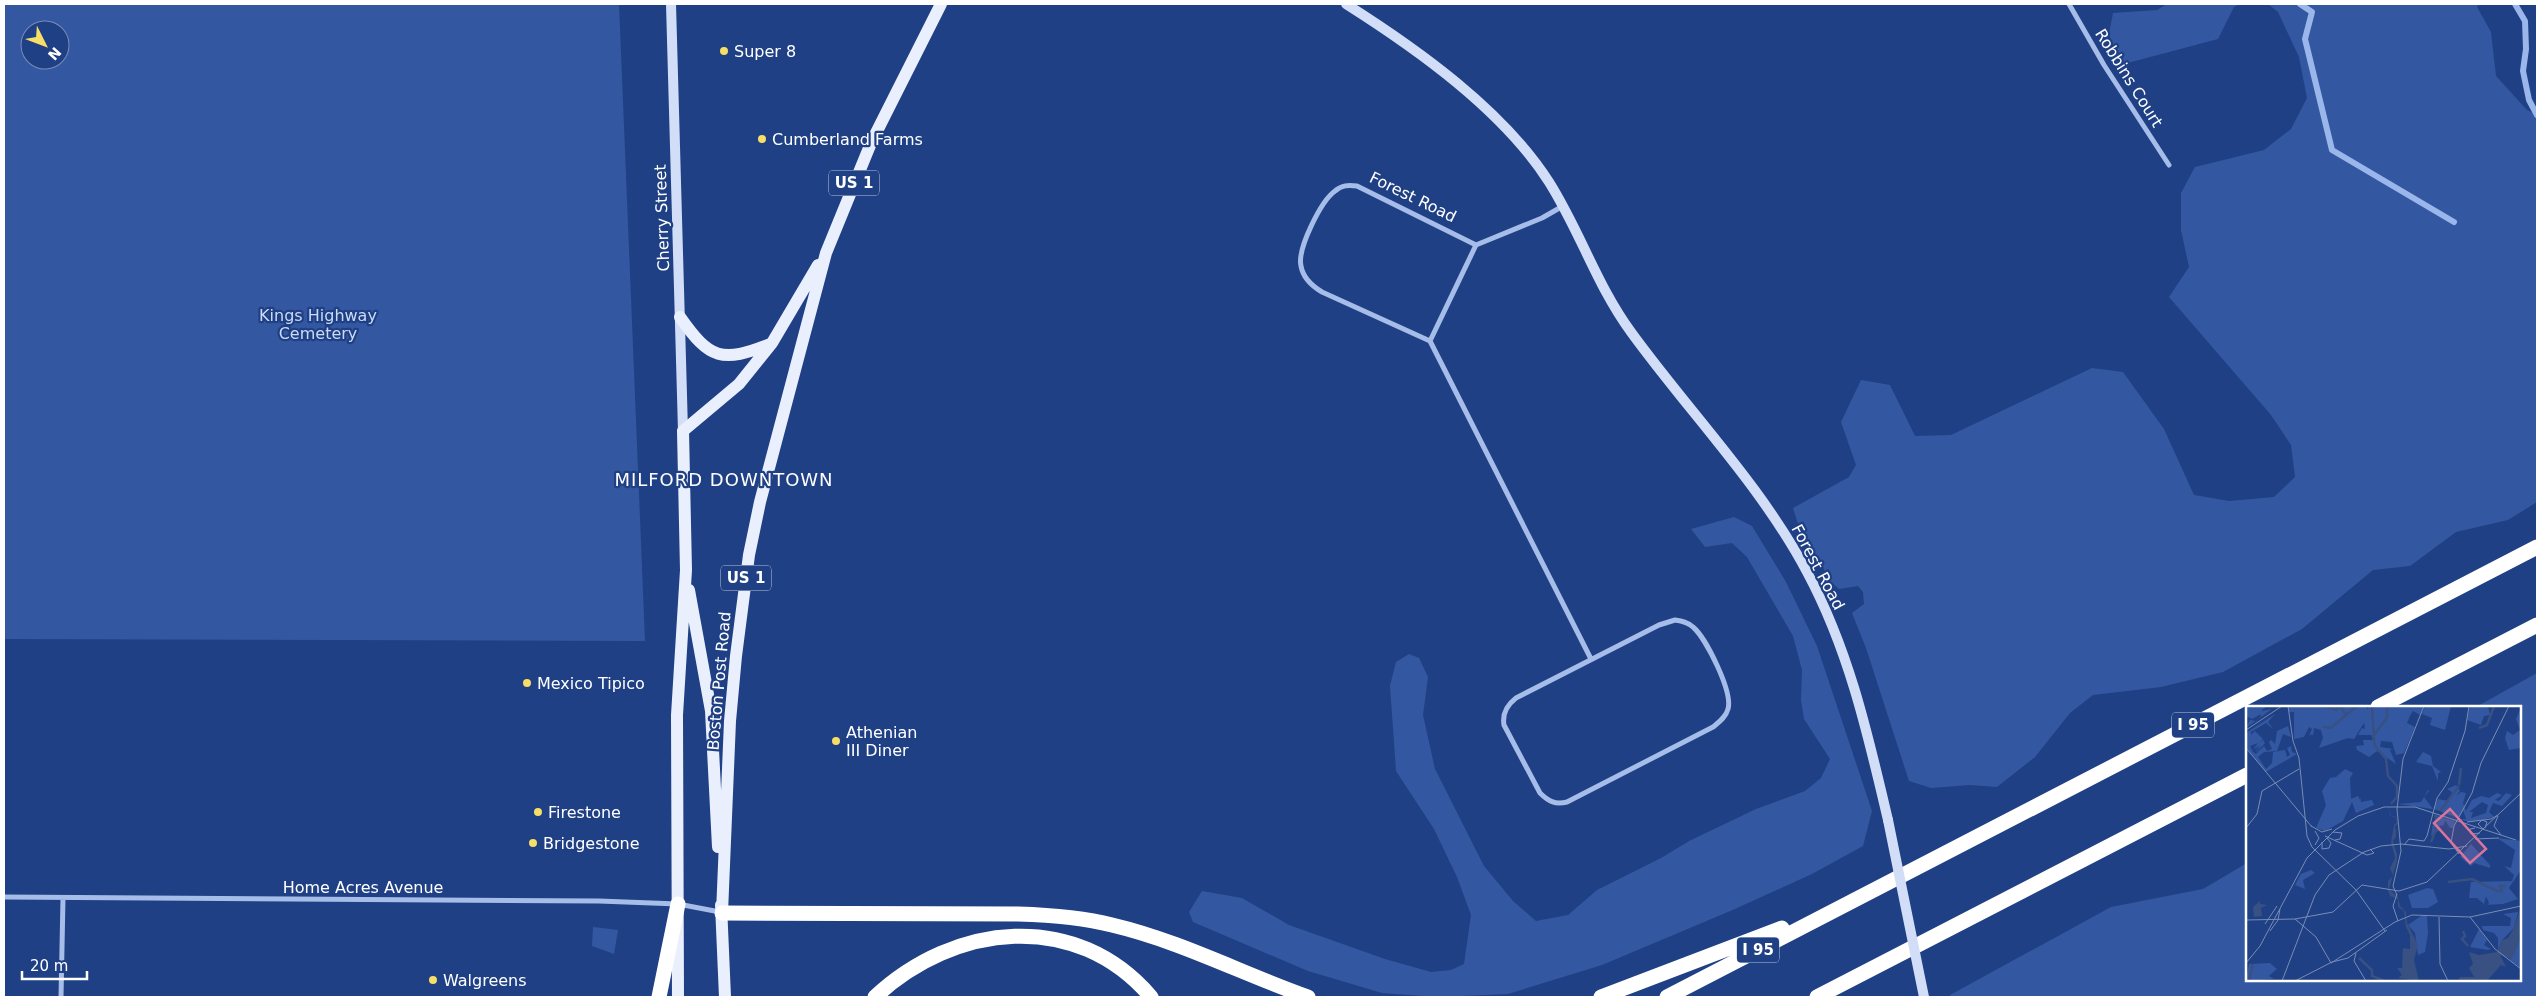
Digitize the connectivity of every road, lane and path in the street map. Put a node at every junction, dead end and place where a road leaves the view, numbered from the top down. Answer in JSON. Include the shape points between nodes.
{"nodes":[{"id":1,"x":670,"y":4,"type":"edge"},
{"id":2,"x":941,"y":4,"type":"edge"},
{"id":3,"x":1346,"y":4,"type":"edge"},
{"id":4,"x":2069,"y":4,"type":"edge"},
{"id":5,"x":2168,"y":165,"type":"dead end"},
{"id":6,"x":1563,"y":206,"type":"junction"},
{"id":7,"x":1476,"y":245,"type":"junction"},
{"id":8,"x":826,"y":252,"type":"junction"},
{"id":9,"x":680,"y":317,"type":"junction"},
{"id":10,"x":1430,"y":342,"type":"junction"},
{"id":11,"x":772,"y":343,"type":"junction"},
{"id":12,"x":683,"y":431,"type":"junction"},
{"id":13,"x":2537,"y":547,"type":"edge"},
{"id":14,"x":686,"y":570,"type":"junction"},
{"id":15,"x":2537,"y":625,"type":"edge"},
{"id":16,"x":1591,"y":659,"type":"junction"},
{"id":17,"x":2380,"y":706,"type":"edge"},
{"id":18,"x":2246,"y":776,"type":"edge"},
{"id":19,"x":4,"y":897,"type":"edge"},
{"id":20,"x":63,"y":898,"type":"junction"},
{"id":21,"x":1848,"y":903,"type":"junction"},
{"id":22,"x":678,"y":904,"type":"junction"},
{"id":23,"x":722,"y":912,"type":"junction"},
{"id":24,"x":61,"y":997,"type":"edge"},
{"id":25,"x":660,"y":997,"type":"edge"},
{"id":26,"x":678,"y":997,"type":"edge"},
{"id":27,"x":725,"y":997,"type":"edge"},
{"id":28,"x":875,"y":997,"type":"edge"},
{"id":29,"x":1151,"y":997,"type":"edge"},
{"id":30,"x":1308,"y":997,"type":"edge"},
{"id":31,"x":1601,"y":997,"type":"edge"},
{"id":32,"x":1667,"y":997,"type":"edge"},
{"id":33,"x":1817,"y":997,"type":"edge"},
{"id":34,"x":1924,"y":997,"type":"edge"}],
"edges":[{"from":1,"to":9,"type":"main road","name":"Cherry Street"},
{"from":2,"to":8,"type":"main road","name":"Boston Post Road","number":"US 1","via":[[871,143]]},
{"from":3,"to":6,"type":"main road","name":"Forest Road","via":[[1419,54],[1468,94],[1518,142]]},
{"from":4,"to":5,"type":"street","name":"Robbins Court"},
{"from":6,"to":7,"type":"street"},
{"from":6,"to":34,"type":"main road","name":"Forest Road","bridge":true,"via":[[1602,287],[1630,331],[1747,481],[1808,573],[1844,655],[1863,712]]},
{"from":7,"to":10,"type":"street"},
{"from":7,"to":10,"type":"street","name":"Forest Road","via":[[1357,186],[1342,186],[1323,204],[1300,257],[1308,282],[1322,292]]},
{"from":8,"to":11,"type":"main road","name":"Boston Post Road","number":"US 1"},
{"from":8,"to":23,"type":"main road","name":"Boston Post Road","number":"US 1","via":[[749,555],[730,721]]},
{"from":9,"to":11,"type":"main road","via":[[695,339],[714,353],[727,356],[745,354]]},
{"from":9,"to":12,"type":"main road","name":"Cherry Street"},
{"from":10,"to":16,"type":"street"},
{"from":11,"to":12,"type":"main road","name":"Boston Post Road","number":"US 1","via":[[739,384]]},
{"from":12,"to":14,"type":"main road","name":"Boston Post Road"},
{"from":13,"to":21,"type":"highway","number":"I 95"},
{"from":14,"to":22,"type":"main road","name":"Boston Post Road","via":[[677,715]]},
{"from":14,"to":23,"type":"main road","name":"Boston Post Road","via":[[711,711]]},
{"from":15,"to":17,"type":"highway"},
{"from":16,"to":16,"type":"street","via":[[1667,621],[1682,621],[1700,634],[1727,686],[1728,709],[1713,727],[1567,802],[1554,803],[1540,793],[1504,725],[1504,713],[1516,698]]},
{"from":18,"to":33,"type":"highway"},
{"from":19,"to":20,"type":"street","name":"Home Acres Avenue"},
{"from":20,"to":22,"type":"street","name":"Home Acres Avenue"},
{"from":20,"to":24,"type":"street"},
{"from":21,"to":31,"type":"highway"},
{"from":21,"to":32,"type":"highway","number":"I 95"},
{"from":22,"to":23,"type":"street","name":"Home Acres Avenue"},
{"from":22,"to":25,"type":"highway"},
{"from":22,"to":26,"type":"main road","name":"Boston Post Road"},
{"from":23,"to":27,"type":"main road","name":"Boston Post Road","number":"US 1"},
{"from":23,"to":30,"type":"highway","via":[[1065,916],[1152,936]]},
{"from":28,"to":29,"type":"highway","via":[[933,957],[974,941],[1012,936],[1048,938],[1086,949],[1120,968]]}]}
